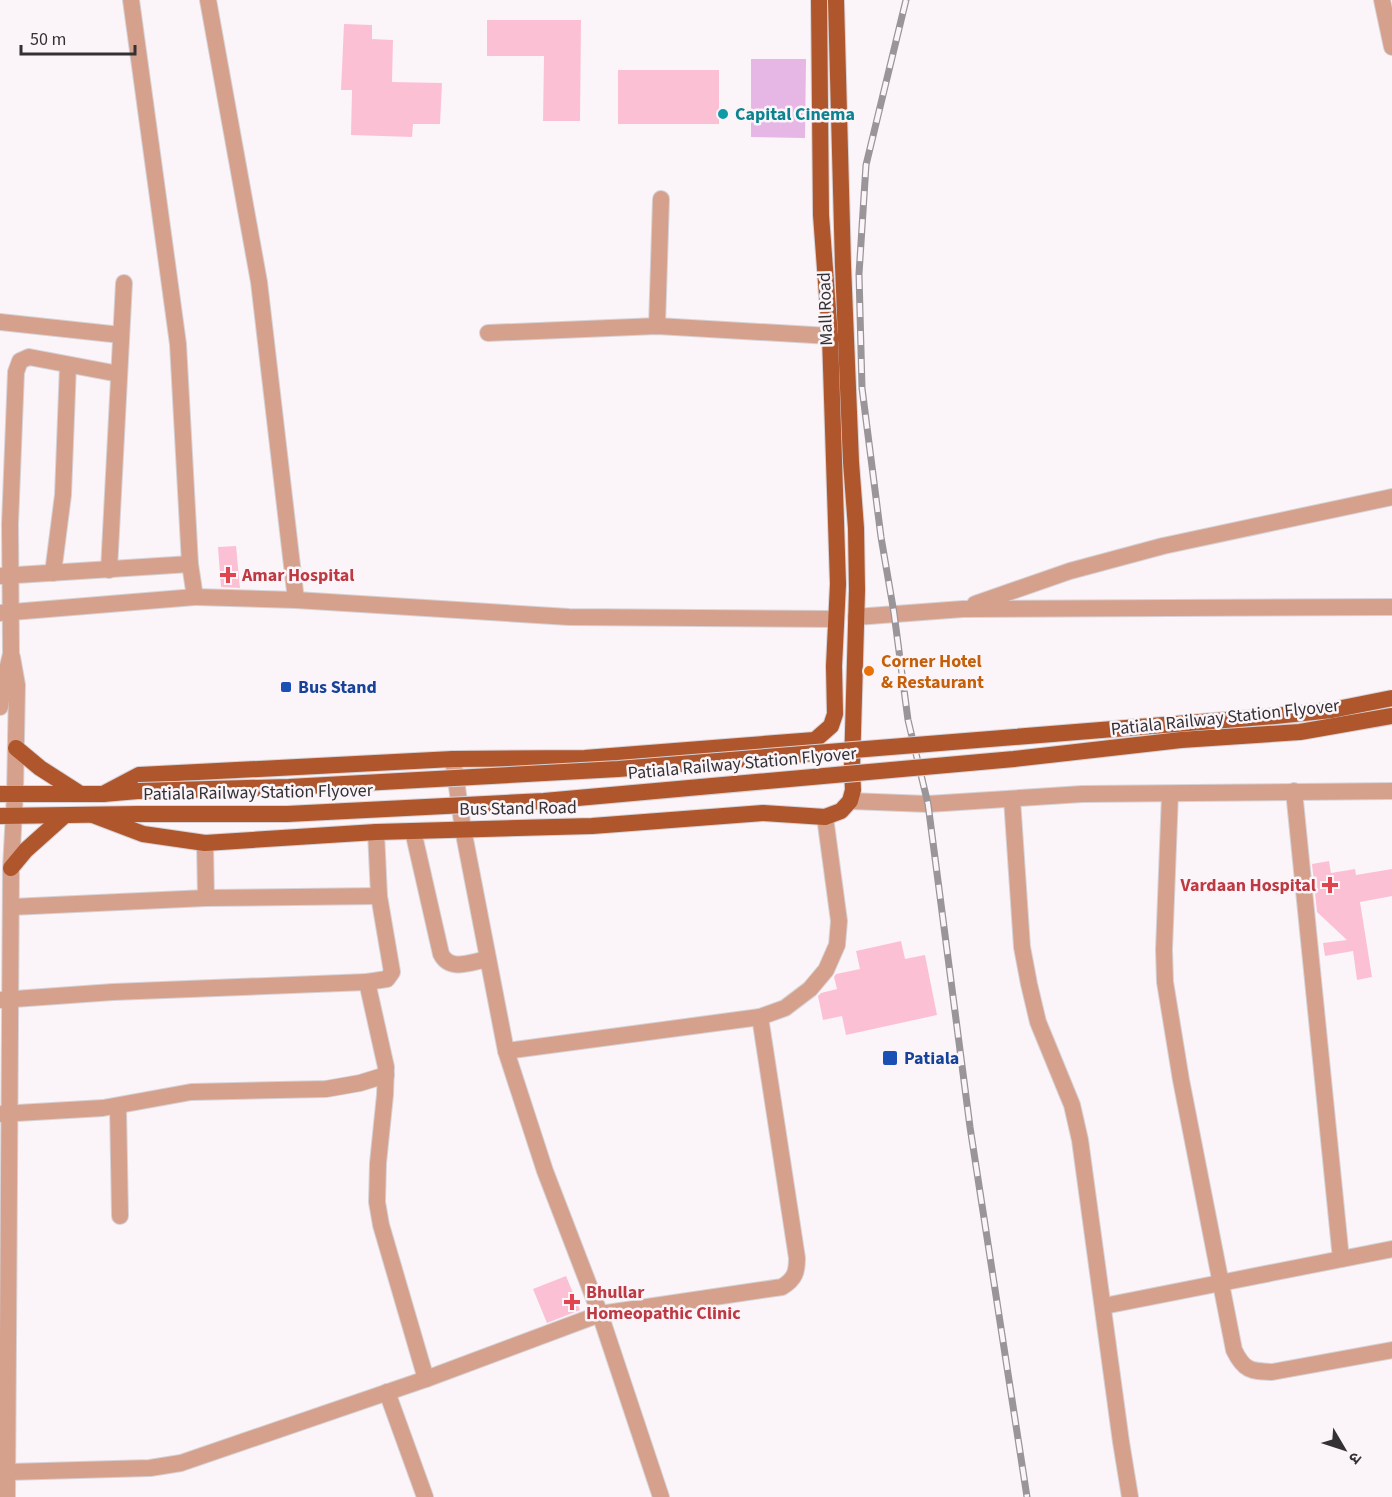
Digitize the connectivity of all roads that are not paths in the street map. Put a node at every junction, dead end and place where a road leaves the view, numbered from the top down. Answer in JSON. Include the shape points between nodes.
{"nodes":[{"id":1,"x":131,"y":0,"type":"edge"},
{"id":2,"x":208,"y":0,"type":"edge"},
{"id":3,"x":819,"y":0,"type":"edge"},
{"id":4,"x":836,"y":0,"type":"edge"},
{"id":5,"x":1382,"y":0,"type":"edge"},
{"id":6,"x":1392,"y":47,"type":"edge"},
{"id":7,"x":661,"y":199,"type":"dead end"},
{"id":8,"x":124,"y":283,"type":"dead end"},
{"id":9,"x":0,"y":322,"type":"edge"},
{"id":10,"x":657,"y":327,"type":"junction"},
{"id":11,"x":488,"y":333,"type":"dead end"},
{"id":12,"x":121,"y":335,"type":"junction"},
{"id":13,"x":830,"y":336,"type":"junction"},
{"id":14,"x":68,"y":365,"type":"junction"},
{"id":15,"x":119,"y":374,"type":"junction"},
{"id":16,"x":1392,"y":497,"type":"edge"},
{"id":17,"x":190,"y":564,"type":"junction"},
{"id":18,"x":109,"y":570,"type":"junction"},
{"id":19,"x":53,"y":573,"type":"junction"},
{"id":20,"x":5,"y":576,"type":"edge"},
{"id":21,"x":195,"y":597,"type":"junction"},
{"id":22,"x":296,"y":600,"type":"junction"},
{"id":23,"x":1392,"y":607,"type":"edge"},
{"id":24,"x":963,"y":609,"type":"junction"},
{"id":25,"x":5,"y":613,"type":"edge"},
{"id":26,"x":856,"y":617,"type":"junction"},
{"id":27,"x":836,"y":619,"type":"junction"},
{"id":28,"x":11,"y":654,"type":"junction"},
{"id":29,"x":1392,"y":698,"type":"edge"},
{"id":30,"x":0,"y":707,"type":"edge"},
{"id":31,"x":1392,"y":716,"type":"edge"},
{"id":32,"x":16,"y":748,"type":"junction"},
{"id":33,"x":453,"y":759,"type":"junction"},
{"id":34,"x":1294,"y":791,"type":"junction"},
{"id":35,"x":1392,"y":791,"type":"edge"},
{"id":36,"x":79,"y":793,"type":"junction"},
{"id":37,"x":8,"y":794,"type":"edge"},
{"id":38,"x":103,"y":794,"type":"junction"},
{"id":39,"x":1170,"y":794,"type":"junction"},
{"id":40,"x":1012,"y":799,"type":"junction"},
{"id":41,"x":850,"y":801,"type":"junction"},
{"id":42,"x":93,"y":815,"type":"junction"},
{"id":43,"x":7,"y":816,"type":"edge"},
{"id":44,"x":64,"y":816,"type":"junction"},
{"id":45,"x":825,"y":817,"type":"junction"},
{"id":46,"x":464,"y":829,"type":"junction"},
{"id":47,"x":413,"y":831,"type":"junction"},
{"id":48,"x":376,"y":832,"type":"junction"},
{"id":49,"x":205,"y":843,"type":"junction"},
{"id":50,"x":11,"y":868,"type":"junction"},
{"id":51,"x":379,"y":896,"type":"junction"},
{"id":52,"x":206,"y":898,"type":"junction"},
{"id":53,"x":11,"y":907,"type":"junction"},
{"id":54,"x":488,"y":959,"type":"junction"},
{"id":55,"x":367,"y":982,"type":"junction"},
{"id":56,"x":5,"y":1000,"type":"edge"},
{"id":57,"x":760,"y":1017,"type":"junction"},
{"id":58,"x":506,"y":1051,"type":"junction"},
{"id":59,"x":386,"y":1075,"type":"junction"},
{"id":60,"x":118,"y":1106,"type":"junction"},
{"id":61,"x":5,"y":1114,"type":"edge"},
{"id":62,"x":120,"y":1216,"type":"dead end"},
{"id":63,"x":1392,"y":1249,"type":"edge"},
{"id":64,"x":1341,"y":1259,"type":"junction"},
{"id":65,"x":1222,"y":1282,"type":"junction"},
{"id":66,"x":1104,"y":1306,"type":"junction"},
{"id":67,"x":600,"y":1314,"type":"junction"},
{"id":68,"x":4,"y":1341,"type":"edge"},
{"id":69,"x":1392,"y":1350,"type":"edge"},
{"id":70,"x":426,"y":1379,"type":"junction"},
{"id":71,"x":387,"y":1392,"type":"junction"},
{"id":72,"x":8,"y":1472,"type":"junction"},
{"id":73,"x":7,"y":1497,"type":"edge"},
{"id":74,"x":425,"y":1497,"type":"edge"},
{"id":75,"x":661,"y":1497,"type":"edge"},
{"id":76,"x":1130,"y":1497,"type":"edge"}],
"edges":[{"from":1,"to":17,"type":"street","via":[[178,344]]},
{"from":2,"to":22,"type":"street","via":[[259,282]]},
{"from":3,"to":13,"type":"main road","name":"Mall Road","via":[[821,215]]},
{"from":4,"to":26,"type":"main road","name":"Mall Road"},
{"from":5,"to":6,"type":"street"},
{"from":7,"to":10,"type":"street"},
{"from":8,"to":12,"type":"street"},
{"from":9,"to":12,"type":"street"},
{"from":10,"to":11,"type":"street"},
{"from":10,"to":13,"type":"street"},
{"from":12,"to":15,"type":"street"},
{"from":13,"to":27,"type":"main road","name":"Mall Road"},
{"from":14,"to":15,"type":"street"},
{"from":14,"to":19,"type":"street","via":[[63,495]]},
{"from":14,"to":20,"type":"street","via":[[29,357],[20,361],[16,372]]},
{"from":15,"to":18,"type":"street"},
{"from":16,"to":24,"type":"street","via":[[1163,546],[1070,571]]},
{"from":17,"to":18,"type":"street"},
{"from":17,"to":21,"type":"street"},
{"from":18,"to":19,"type":"street"},
{"from":19,"to":20,"type":"street"},
{"from":20,"to":25,"type":"street"},
{"from":21,"to":22,"type":"street"},
{"from":21,"to":25,"type":"street"},
{"from":22,"to":27,"type":"street","via":[[569,617]]},
{"from":23,"to":24,"type":"street"},
{"from":24,"to":26,"type":"street"},
{"from":25,"to":28,"type":"street"},
{"from":26,"to":41,"type":"main road"},
{"from":27,"to":33,"type":"main road","via":[[836,714],[831,726],[815,740],[585,758]]},
{"from":28,"to":30,"type":"street"},
{"from":28,"to":32,"type":"street","via":[[17,685]]},
{"from":29,"to":38,"type":"main road","name":"Patiala Railway Station Flyover","bridge":true,"via":[[1275,716],[618,769]]},
{"from":31,"to":42,"type":"main road","name":"Patiala Railway Station Flyover","bridge":true,"via":[[1300,732],[544,801],[287,814]]},
{"from":32,"to":36,"type":"main road"},
{"from":32,"to":37,"type":"street"},
{"from":33,"to":38,"type":"main road","via":[[139,775]]},
{"from":33,"to":46,"type":"street"},
{"from":34,"to":35,"type":"street"},
{"from":34,"to":39,"type":"street"},
{"from":34,"to":64,"type":"street"},
{"from":36,"to":37,"type":"main road"},
{"from":36,"to":38,"type":"main road"},
{"from":37,"to":43,"type":"street"},
{"from":39,"to":40,"type":"street"},
{"from":39,"to":65,"type":"street","via":[[1166,982],[1181,1080]]},
{"from":40,"to":41,"type":"street","via":[[928,804]]},
{"from":40,"to":66,"type":"street","via":[[1027,975],[1038,1022],[1072,1105]]},
{"from":41,"to":45,"type":"main road","via":[[841,811]]},
{"from":42,"to":44,"type":"main road","name":"Bus Stand Road"},
{"from":42,"to":49,"type":"main road","name":"Bus Stand Road","via":[[143,834]]},
{"from":43,"to":44,"type":"main road","name":"Bus Stand Road"},
{"from":43,"to":50,"type":"street"},
{"from":44,"to":50,"type":"main road"},
{"from":45,"to":46,"type":"main road","name":"Bus Stand Road","via":[[763,813],[592,826]]},
{"from":45,"to":57,"type":"street","via":[[839,921],[837,945],[826,970],[810,989],[785,1008]]},
{"from":46,"to":47,"type":"main road","name":"Bus Stand Road"},
{"from":46,"to":54,"type":"street"},
{"from":47,"to":48,"type":"main road","name":"Bus Stand Road"},
{"from":47,"to":54,"type":"street","via":[[445,961],[458,964]]},
{"from":48,"to":49,"type":"main road","name":"Bus Stand Road"},
{"from":48,"to":51,"type":"street"},
{"from":49,"to":52,"type":"street"},
{"from":50,"to":53,"type":"street"},
{"from":51,"to":52,"type":"street"},
{"from":51,"to":55,"type":"street","via":[[392,975]]},
{"from":52,"to":53,"type":"street"},
{"from":53,"to":56,"type":"street"},
{"from":54,"to":58,"type":"street"},
{"from":55,"to":56,"type":"street"},
{"from":55,"to":59,"type":"street"},
{"from":56,"to":61,"type":"street"},
{"from":57,"to":58,"type":"street"},
{"from":57,"to":67,"type":"street","via":[[797,1257],[792,1281],[782,1287]]},
{"from":58,"to":67,"type":"street","via":[[545,1171]]},
{"from":59,"to":60,"type":"street","via":[[326,1089],[191,1092]]},
{"from":59,"to":70,"type":"street","via":[[377,1202]]},
{"from":60,"to":61,"type":"street"},
{"from":60,"to":62,"type":"street"},
{"from":61,"to":68,"type":"street"},
{"from":63,"to":64,"type":"street"},
{"from":64,"to":65,"type":"street"},
{"from":65,"to":66,"type":"street"},
{"from":65,"to":69,"type":"street","via":[[1234,1350],[1246,1368],[1272,1372]]},
{"from":66,"to":76,"type":"street"},
{"from":67,"to":70,"type":"street"},
{"from":67,"to":75,"type":"street"},
{"from":68,"to":72,"type":"street"},
{"from":70,"to":71,"type":"street"},
{"from":71,"to":72,"type":"street","via":[[165,1467]]},
{"from":71,"to":74,"type":"street"},
{"from":72,"to":73,"type":"street"}]}
